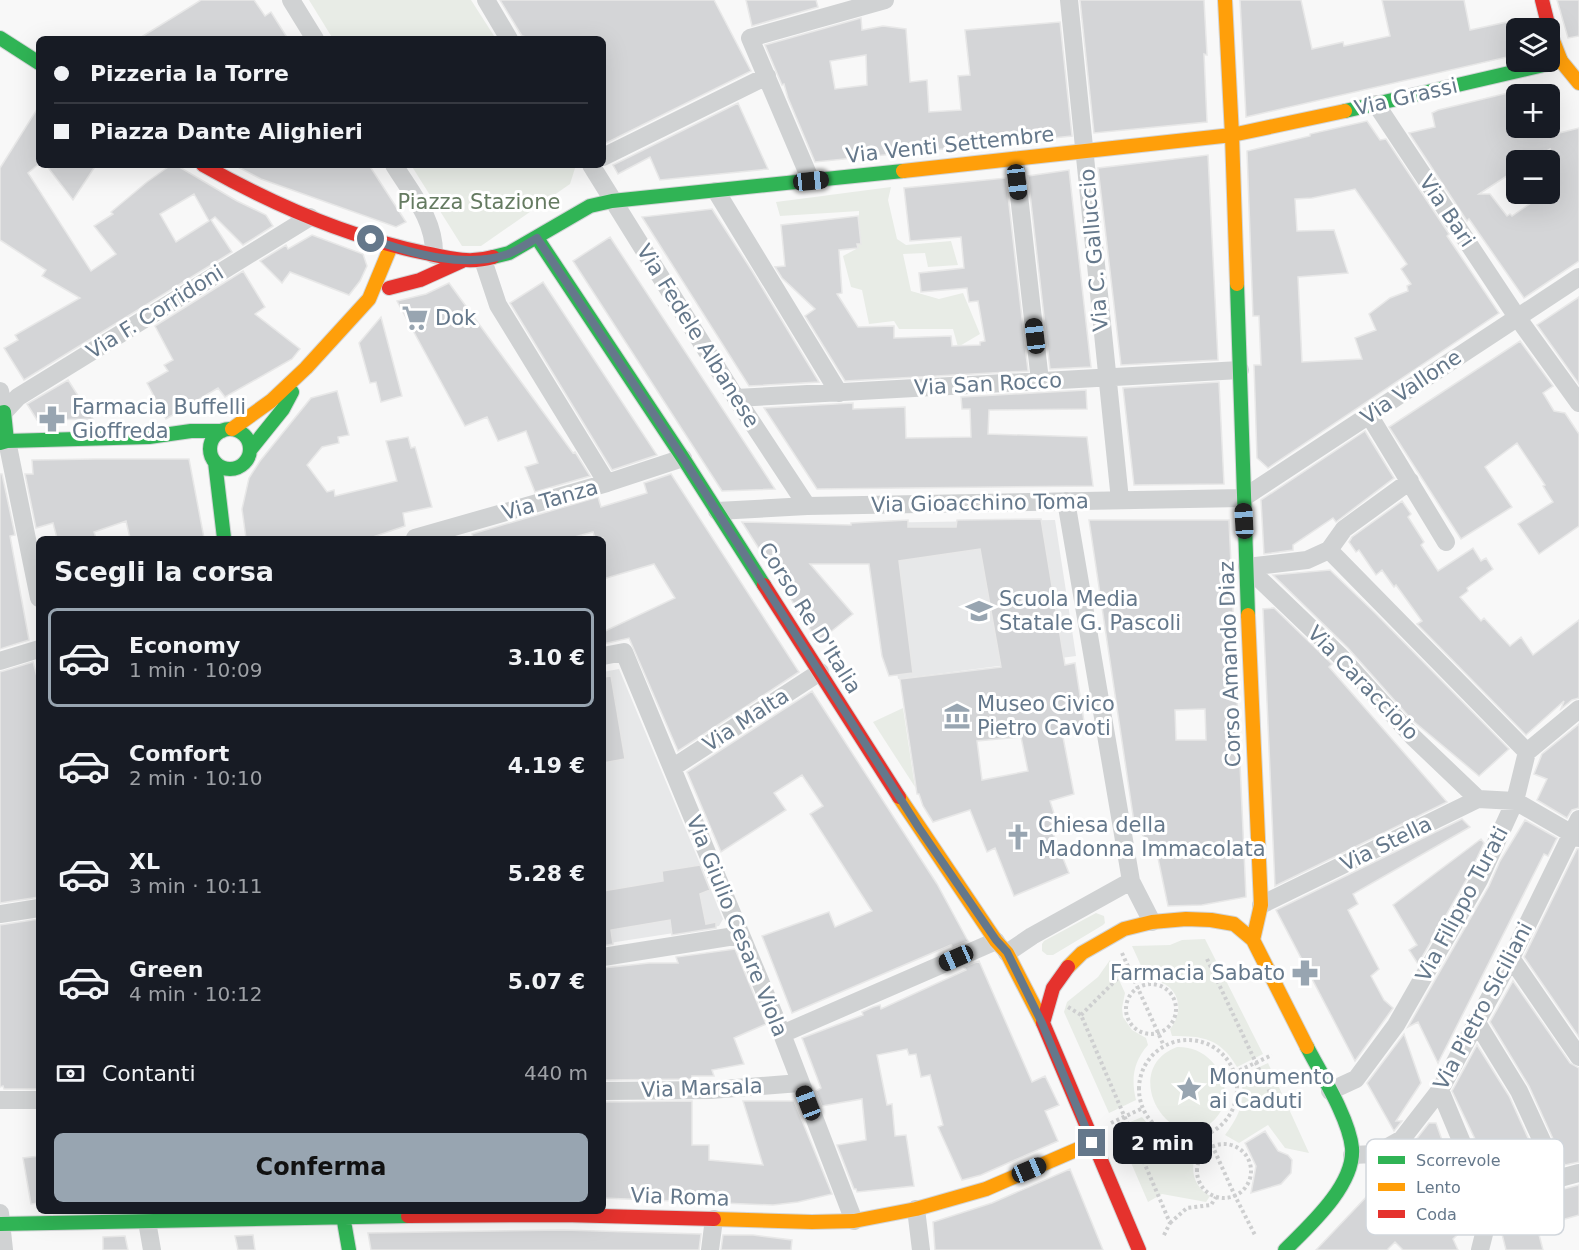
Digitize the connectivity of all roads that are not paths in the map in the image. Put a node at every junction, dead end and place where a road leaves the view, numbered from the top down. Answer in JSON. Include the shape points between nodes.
{"nodes":[{"id":1,"x":291,"y":0,"type":"edge"},
{"id":2,"x":486,"y":0,"type":"edge"},
{"id":3,"x":885,"y":0,"type":"edge"},
{"id":4,"x":1069,"y":0,"type":"edge"},
{"id":5,"x":1225,"y":0,"type":"edge"},
{"id":6,"x":1542,"y":0,"type":"edge"},
{"id":7,"x":1546,"y":18,"type":"edge"},
{"id":8,"x":313,"y":36,"type":"edge"},
{"id":9,"x":507,"y":36,"type":"edge"},
{"id":10,"x":3,"y":44,"type":"edge"},
{"id":11,"x":1560,"y":46,"type":"edge"},
{"id":12,"x":1570,"y":59,"type":"edge"},
{"id":13,"x":36,"y":61,"type":"edge"},
{"id":14,"x":766,"y":76,"type":"junction"},
{"id":15,"x":1579,"y":83,"type":"edge"},
{"id":16,"x":1376,"y":104,"type":"junction"},
{"id":17,"x":1233,"y":135,"type":"junction"},
{"id":18,"x":1085,"y":152,"type":"junction"},
{"id":19,"x":606,"y":156,"type":"edge"},
{"id":20,"x":1015,"y":160,"type":"junction"},
{"id":21,"x":208,"y":168,"type":"edge"},
{"id":22,"x":396,"y":168,"type":"edge"},
{"id":23,"x":593,"y":168,"type":"edge"},
{"id":24,"x":811,"y":181,"type":"junction"},
{"id":25,"x":716,"y":191,"type":"junction"},
{"id":26,"x":612,"y":201,"type":"junction"},
{"id":27,"x":310,"y":217,"type":"junction"},
{"id":28,"x":537,"y":238,"type":"junction"},
{"id":29,"x":391,"y":246,"type":"junction"},
{"id":30,"x":434,"y":255,"type":"junction"},
{"id":31,"x":483,"y":260,"type":"junction"},
{"id":32,"x":462,"y":261,"type":"junction"},
{"id":33,"x":411,"y":262,"type":"junction"},
{"id":34,"x":1579,"y":276,"type":"edge"},
{"id":35,"x":389,"y":288,"type":"junction"},
{"id":36,"x":369,"y":299,"type":"junction"},
{"id":37,"x":1517,"y":317,"type":"junction"},
{"id":38,"x":306,"y":368,"type":"junction"},
{"id":39,"x":1240,"y":370,"type":"junction"},
{"id":40,"x":1106,"y":377,"type":"junction"},
{"id":41,"x":1040,"y":381,"type":"junction"},
{"id":42,"x":0,"y":391,"type":"edge"},
{"id":43,"x":839,"y":393,"type":"junction"},
{"id":44,"x":736,"y":398,"type":"junction"},
{"id":45,"x":1579,"y":402,"type":"edge"},
{"id":46,"x":2,"y":413,"type":"edge"},
{"id":47,"x":1369,"y":415,"type":"junction"},
{"id":48,"x":227,"y":430,"type":"junction"},
{"id":49,"x":149,"y":437,"type":"junction"},
{"id":50,"x":3,"y":442,"type":"edge"},
{"id":51,"x":250,"y":450,"type":"junction"},
{"id":52,"x":205,"y":452,"type":"junction"},
{"id":53,"x":683,"y":458,"type":"junction"},
{"id":54,"x":235,"y":477,"type":"junction"},
{"id":55,"x":1410,"y":482,"type":"junction"},
{"id":56,"x":607,"y":483,"type":"junction"},
{"id":57,"x":1243,"y":498,"type":"junction"},
{"id":58,"x":1120,"y":500,"type":"junction"},
{"id":59,"x":1066,"y":501,"type":"junction"},
{"id":60,"x":807,"y":506,"type":"junction"},
{"id":61,"x":717,"y":511,"type":"junction"},
{"id":62,"x":225,"y":536,"type":"edge"},
{"id":63,"x":226,"y":536,"type":"edge"},
{"id":64,"x":422,"y":536,"type":"edge"},
{"id":65,"x":1446,"y":542,"type":"dead end"},
{"id":66,"x":1329,"y":550,"type":"junction"},
{"id":67,"x":1247,"y":567,"type":"junction"},
{"id":68,"x":36,"y":585,"type":"edge"},
{"id":69,"x":36,"y":650,"type":"edge"},
{"id":70,"x":606,"y":655,"type":"edge"},
{"id":71,"x":0,"y":661,"type":"edge"},
{"id":72,"x":820,"y":672,"type":"junction"},
{"id":73,"x":1579,"y":709,"type":"edge"},
{"id":74,"x":1527,"y":752,"type":"junction"},
{"id":75,"x":672,"y":768,"type":"junction"},
{"id":76,"x":1478,"y":800,"type":"junction"},
{"id":77,"x":1515,"y":801,"type":"junction"},
{"id":78,"x":1576,"y":830,"type":"edge"},
{"id":79,"x":1131,"y":882,"type":"junction"},
{"id":80,"x":1261,"y":905,"type":"junction"},
{"id":81,"x":36,"y":908,"type":"edge"},
{"id":82,"x":0,"y":914,"type":"edge"},
{"id":83,"x":1152,"y":922,"type":"junction"},
{"id":84,"x":741,"y":935,"type":"junction"},
{"id":85,"x":1253,"y":940,"type":"junction"},
{"id":86,"x":1001,"y":946,"type":"junction"},
{"id":87,"x":606,"y":957,"type":"edge"},
{"id":88,"x":1511,"y":958,"type":"junction"},
{"id":89,"x":1476,"y":1021,"type":"junction"},
{"id":90,"x":1042,"y":1023,"type":"junction"},
{"id":91,"x":782,"y":1034,"type":"junction"},
{"id":92,"x":1579,"y":1057,"type":"edge"},
{"id":93,"x":800,"y":1083,"type":"junction"},
{"id":94,"x":1440,"y":1090,"type":"junction"},
{"id":95,"x":606,"y":1091,"type":"edge"},
{"id":96,"x":1330,"y":1091,"type":"junction"},
{"id":97,"x":0,"y":1100,"type":"edge"},
{"id":98,"x":36,"y":1100,"type":"edge"},
{"id":99,"x":1403,"y":1139,"type":"edge"},
{"id":100,"x":1460,"y":1139,"type":"edge"},
{"id":101,"x":1541,"y":1139,"type":"edge"},
{"id":102,"x":1092,"y":1143,"type":"junction"},
{"id":103,"x":1366,"y":1154,"type":"edge"},
{"id":104,"x":1352,"y":1155,"type":"junction"},
{"id":105,"x":1579,"y":1173,"type":"edge"},
{"id":106,"x":1564,"y":1177,"type":"edge"},
{"id":107,"x":915,"y":1209,"type":"junction"},
{"id":108,"x":342,"y":1214,"type":"edge"},
{"id":109,"x":588,"y":1214,"type":"edge"},
{"id":110,"x":146,"y":1216,"type":"edge"},
{"id":111,"x":714,"y":1219,"type":"junction"},
{"id":112,"x":1,"y":1220,"type":"edge"},
{"id":113,"x":854,"y":1221,"type":"junction"},
{"id":114,"x":1484,"y":1235,"type":"edge"},
{"id":115,"x":4,"y":1250,"type":"edge"},
{"id":116,"x":152,"y":1250,"type":"edge"},
{"id":117,"x":349,"y":1250,"type":"edge"},
{"id":118,"x":710,"y":1250,"type":"edge"},
{"id":119,"x":921,"y":1250,"type":"edge"},
{"id":120,"x":1139,"y":1250,"type":"edge"},
{"id":121,"x":1285,"y":1250,"type":"edge"},
{"id":122,"x":1480,"y":1250,"type":"edge"}],
"edges":[{"from":1,"to":8,"type":"street"},
{"from":2,"to":9,"type":"street"},
{"from":3,"to":14,"type":"street","via":[[750,38]]},
{"from":4,"to":18,"type":"street","name":"Via C. Galluccio"},
{"from":5,"to":17,"type":"main road","name":"Corso Amando Diaz"},
{"from":6,"to":7,"type":"main road"},
{"from":10,"to":13,"type":"main road"},
{"from":11,"to":12,"type":"main road"},
{"from":12,"to":15,"type":"main road"},
{"from":12,"to":16,"type":"main road","name":"Via Grassi"},
{"from":14,"to":19,"type":"street"},
{"from":14,"to":24,"type":"street"},
{"from":16,"to":17,"type":"main road","name":"Via Grassi"},
{"from":16,"to":37,"type":"street","name":"Via Bari"},
{"from":17,"to":18,"type":"main road","name":"Via Venti Settembre"},
{"from":17,"to":39,"type":"main road","name":"Corso Amando Diaz"},
{"from":18,"to":20,"type":"main road","name":"Via Venti Settembre"},
{"from":18,"to":40,"type":"street","name":"Via C. Galluccio"},
{"from":20,"to":24,"type":"main road","name":"Via Venti Settembre"},
{"from":20,"to":41,"type":"street"},
{"from":21,"to":27,"type":"main road","name":"Via Venti Settembre"},
{"from":22,"to":30,"type":"street","via":[[429,221],[435,240]]},
{"from":23,"to":26,"type":"street","name":"Via Fedele Albanese"},
{"from":24,"to":25,"type":"main road","name":"Via Venti Settembre"},
{"from":25,"to":26,"type":"main road","name":"Via Venti Settembre"},
{"from":25,"to":43,"type":"street"},
{"from":26,"to":28,"type":"main road","name":"Via Venti Settembre","via":[[590,206]]},
{"from":26,"to":44,"type":"street","name":"Via Fedele Albanese"},
{"from":27,"to":29,"type":"main road","name":"Via Venti Settembre"},
{"from":27,"to":46,"type":"street","name":"Via F. Corridoni","via":[[18,397]]},
{"from":28,"to":31,"type":"main road","name":"Via Venti Settembre","via":[[509,253]]},
{"from":28,"to":53,"type":"main road","name":"Corso Re D'Italia"},
{"from":29,"to":33,"type":"main road","name":"Via Venti Settembre"},
{"from":29,"to":36,"type":"main road"},
{"from":30,"to":32,"type":"main road","name":"Via Venti Settembre"},
{"from":30,"to":33,"type":"main road","name":"Via Venti Settembre"},
{"from":31,"to":32,"type":"main road","name":"Via Venti Settembre"},
{"from":31,"to":56,"type":"street","via":[[498,305]]},
{"from":32,"to":35,"type":"main road","via":[[420,280]]},
{"from":33,"to":35,"type":"main road"},
{"from":34,"to":37,"type":"street","name":"Via Vallone"},
{"from":35,"to":36,"type":"main road"},
{"from":36,"to":38,"type":"main road"},
{"from":37,"to":45,"type":"street","name":"Via Bari"},
{"from":37,"to":47,"type":"street","name":"Via Vallone"},
{"from":38,"to":48,"type":"main road","via":[[271,401]]},
{"from":38,"to":51,"type":"main road","via":[[283,409]]},
{"from":39,"to":40,"type":"street","name":"Via San Rocco"},
{"from":39,"to":57,"type":"main road","name":"Corso Amando Diaz"},
{"from":40,"to":41,"type":"street","name":"Via San Rocco"},
{"from":40,"to":58,"type":"street","name":"Via C. Galluccio"},
{"from":41,"to":43,"type":"street","name":"Via San Rocco"},
{"from":42,"to":46,"type":"street"},
{"from":43,"to":44,"type":"street","name":"Via San Rocco"},
{"from":44,"to":60,"type":"street","name":"Via Fedele Albanese"},
{"from":46,"to":50,"type":"main road"},
{"from":47,"to":55,"type":"street"},
{"from":47,"to":57,"type":"street","name":"Via Vallone"},
{"from":48,"to":49,"type":"main road"},
{"from":48,"to":51,"type":"main road","via":[[242,432],[249,440]]},
{"from":48,"to":52,"type":"main road","via":[[214,436]]},
{"from":49,"to":50,"type":"main road"},
{"from":49,"to":52,"type":"main road"},
{"from":50,"to":68,"type":"street"},
{"from":51,"to":54,"type":"main road"},
{"from":52,"to":54,"type":"main road","via":[[222,467],[231,469]]},
{"from":52,"to":62,"type":"main road"},
{"from":53,"to":56,"type":"street","name":"Via Tanza"},
{"from":53,"to":61,"type":"main road","name":"Corso Re D'Italia"},
{"from":54,"to":63,"type":"main road"},
{"from":55,"to":65,"type":"street"},
{"from":55,"to":66,"type":"street","via":[[1344,529]]},
{"from":56,"to":64,"type":"street","name":"Via Tanza"},
{"from":57,"to":58,"type":"street","name":"Via Gioacchino Toma"},
{"from":57,"to":67,"type":"main road","name":"Corso Amando Diaz"},
{"from":58,"to":59,"type":"street","name":"Via Gioacchino Toma"},
{"from":59,"to":60,"type":"street","name":"Via Gioacchino Toma"},
{"from":59,"to":79,"type":"street"},
{"from":60,"to":61,"type":"street","name":"Via Gioacchino Toma"},
{"from":61,"to":72,"type":"main road","name":"Corso Re D'Italia"},
{"from":66,"to":67,"type":"street","via":[[1307,560]]},
{"from":66,"to":74,"type":"street"},
{"from":67,"to":76,"type":"street","name":"Via Caracciolo"},
{"from":67,"to":80,"type":"main road","name":"Corso Amando Diaz"},
{"from":69,"to":71,"type":"street"},
{"from":70,"to":75,"type":"street","name":"Via Giulio Cesare Viola","via":[[624,652]]},
{"from":72,"to":75,"type":"street","name":"Via Malta"},
{"from":72,"to":86,"type":"main road","name":"Corso Re D'Italia","via":[[919,828]]},
{"from":73,"to":74,"type":"street"},
{"from":74,"to":77,"type":"street","name":"Via Filippo Turati"},
{"from":75,"to":84,"type":"street","name":"Via Giulio Cesare Viola"},
{"from":76,"to":77,"type":"street","name":"Via Stella"},
{"from":76,"to":80,"type":"street","name":"Via Stella"},
{"from":77,"to":78,"type":"street"},
{"from":77,"to":96,"type":"street","name":"Via Filippo Turati","via":[[1479,880],[1396,1025],[1356,1079]]},
{"from":78,"to":88,"type":"street","name":"Via Pietro Siciliani"},
{"from":79,"to":83,"type":"street"},
{"from":79,"to":86,"type":"street","via":[[1032,936]]},
{"from":80,"to":85,"type":"main road","name":"Corso Amando Diaz"},
{"from":81,"to":82,"type":"street"},
{"from":83,"to":85,"type":"main road","via":[[1186,919],[1234,924]]},
{"from":83,"to":90,"type":"main road","via":[[1124,929],[1082,953],[1053,988]]},
{"from":84,"to":87,"type":"street"},
{"from":84,"to":91,"type":"street","name":"Via Giulio Cesare Viola"},
{"from":85,"to":96,"type":"main road"},
{"from":86,"to":90,"type":"main road","name":"Corso Re D'Italia"},
{"from":86,"to":91,"type":"street"},
{"from":88,"to":89,"type":"street","name":"Via Pietro Siciliani"},
{"from":88,"to":92,"type":"street"},
{"from":89,"to":94,"type":"street","name":"Via Pietro Siciliani"},
{"from":89,"to":101,"type":"street","via":[[1519,1091]]},
{"from":90,"to":102,"type":"main road","name":"Corso Re D'Italia"},
{"from":91,"to":93,"type":"street","name":"Via Giulio Cesare Viola"},
{"from":93,"to":95,"type":"street","name":"Via Marsala","via":[[711,1090]]},
{"from":93,"to":113,"type":"street","name":"Via Giulio Cesare Viola"},
{"from":94,"to":99,"type":"street","name":"Via Pietro Siciliani"},
{"from":94,"to":100,"type":"street"},
{"from":96,"to":104,"type":"main road","via":[[1351,1142]]},
{"from":97,"to":98,"type":"street"},
{"from":102,"to":107,"type":"main road","name":"Via Roma","via":[[986,1188]]},
{"from":102,"to":120,"type":"main road","name":"Corso Re D'Italia"},
{"from":103,"to":104,"type":"street","name":"Via Pietro Siciliani"},
{"from":104,"to":121,"type":"main road","via":[[1335,1196]]},
{"from":105,"to":106,"type":"street"},
{"from":107,"to":113,"type":"main road","name":"Via Roma"},
{"from":107,"to":119,"type":"street"},
{"from":108,"to":110,"type":"main road","name":"Via Roma"},
{"from":108,"to":117,"type":"main road"},
{"from":109,"to":111,"type":"main road","name":"Via Roma"},
{"from":110,"to":112,"type":"main road","name":"Via Roma"},
{"from":110,"to":116,"type":"street"},
{"from":111,"to":113,"type":"main road","name":"Via Roma"},
{"from":111,"to":118,"type":"street"},
{"from":112,"to":115,"type":"street"},
{"from":114,"to":122,"type":"street"}]}
